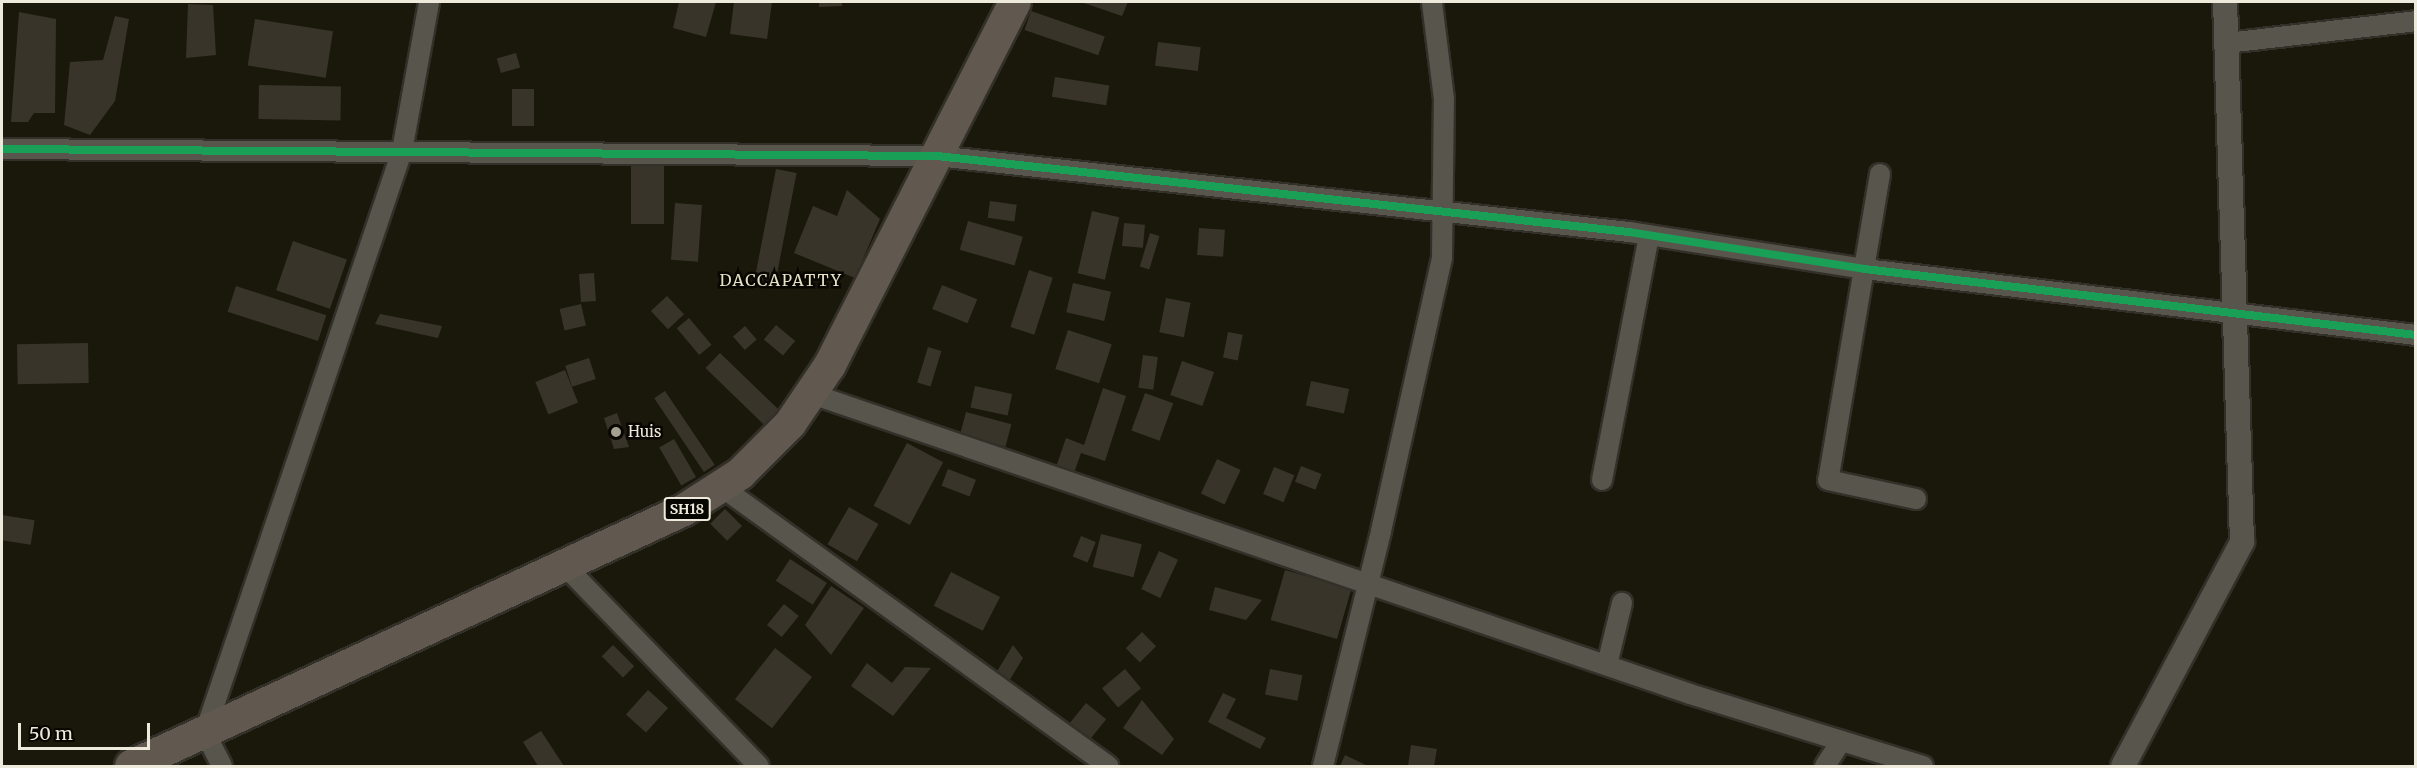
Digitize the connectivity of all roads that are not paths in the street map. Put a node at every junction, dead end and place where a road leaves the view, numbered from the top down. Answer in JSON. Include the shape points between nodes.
{"nodes":[{"id":1,"x":429,"y":2,"type":"edge"},
{"id":2,"x":1015,"y":2,"type":"edge"},
{"id":3,"x":1432,"y":2,"type":"edge"},
{"id":4,"x":2225,"y":2,"type":"edge"},
{"id":5,"x":2415,"y":21,"type":"edge"},
{"id":6,"x":2227,"y":43,"type":"junction"},
{"id":7,"x":2,"y":149,"type":"edge"},
{"id":8,"x":402,"y":151,"type":"junction"},
{"id":9,"x":937,"y":156,"type":"junction"},
{"id":10,"x":1880,"y":174,"type":"dead end"},
{"id":11,"x":1442,"y":214,"type":"junction"},
{"id":12,"x":1649,"y":236,"type":"junction"},
{"id":13,"x":1865,"y":269,"type":"junction"},
{"id":14,"x":2236,"y":315,"type":"junction"},
{"id":15,"x":2415,"y":335,"type":"edge"},
{"id":16,"x":812,"y":394,"type":"junction"},
{"id":17,"x":1602,"y":480,"type":"dead end"},
{"id":18,"x":723,"y":488,"type":"junction"},
{"id":19,"x":1916,"y":500,"type":"dead end"},
{"id":20,"x":564,"y":565,"type":"junction"},
{"id":21,"x":1368,"y":584,"type":"junction"},
{"id":22,"x":1622,"y":603,"type":"dead end"},
{"id":23,"x":1607,"y":665,"type":"junction"},
{"id":24,"x":205,"y":732,"type":"junction"},
{"id":25,"x":1841,"y":741,"type":"junction"},
{"id":26,"x":131,"y":766,"type":"edge"},
{"id":27,"x":222,"y":766,"type":"edge"},
{"id":28,"x":759,"y":766,"type":"edge"},
{"id":29,"x":1108,"y":766,"type":"edge"},
{"id":30,"x":1323,"y":766,"type":"edge"},
{"id":31,"x":1825,"y":766,"type":"edge"},
{"id":32,"x":1923,"y":766,"type":"edge"},
{"id":33,"x":2123,"y":766,"type":"edge"}],
"edges":[{"from":1,"to":8,"type":"street"},
{"from":2,"to":9,"type":"main road","number":"SH18"},
{"from":3,"to":11,"type":"street","via":[[1444,99]]},
{"from":4,"to":6,"type":"street"},
{"from":5,"to":6,"type":"street"},
{"from":6,"to":14,"type":"street"},
{"from":7,"to":8,"type":"street"},
{"from":8,"to":9,"type":"street"},
{"from":8,"to":24,"type":"street"},
{"from":9,"to":11,"type":"street"},
{"from":9,"to":16,"type":"main road","number":"SH18"},
{"from":10,"to":13,"type":"street"},
{"from":11,"to":12,"type":"street"},
{"from":11,"to":21,"type":"street","via":[[1442,258]]},
{"from":12,"to":13,"type":"street"},
{"from":12,"to":17,"type":"street"},
{"from":13,"to":14,"type":"street"},
{"from":13,"to":19,"type":"street","via":[[1828,480]]},
{"from":14,"to":15,"type":"street"},
{"from":14,"to":33,"type":"street","via":[[2242,542]]},
{"from":16,"to":18,"type":"main road","number":"SH18","via":[[770,447]]},
{"from":16,"to":21,"type":"street"},
{"from":18,"to":20,"type":"main road","number":"SH18"},
{"from":18,"to":29,"type":"street"},
{"from":20,"to":24,"type":"main road","number":"SH18"},
{"from":20,"to":28,"type":"street"},
{"from":21,"to":23,"type":"street"},
{"from":21,"to":30,"type":"street"},
{"from":22,"to":23,"type":"street"},
{"from":23,"to":25,"type":"street"},
{"from":24,"to":26,"type":"main road","number":"SH18"},
{"from":24,"to":27,"type":"street"},
{"from":25,"to":31,"type":"street"},
{"from":25,"to":32,"type":"street"}]}
